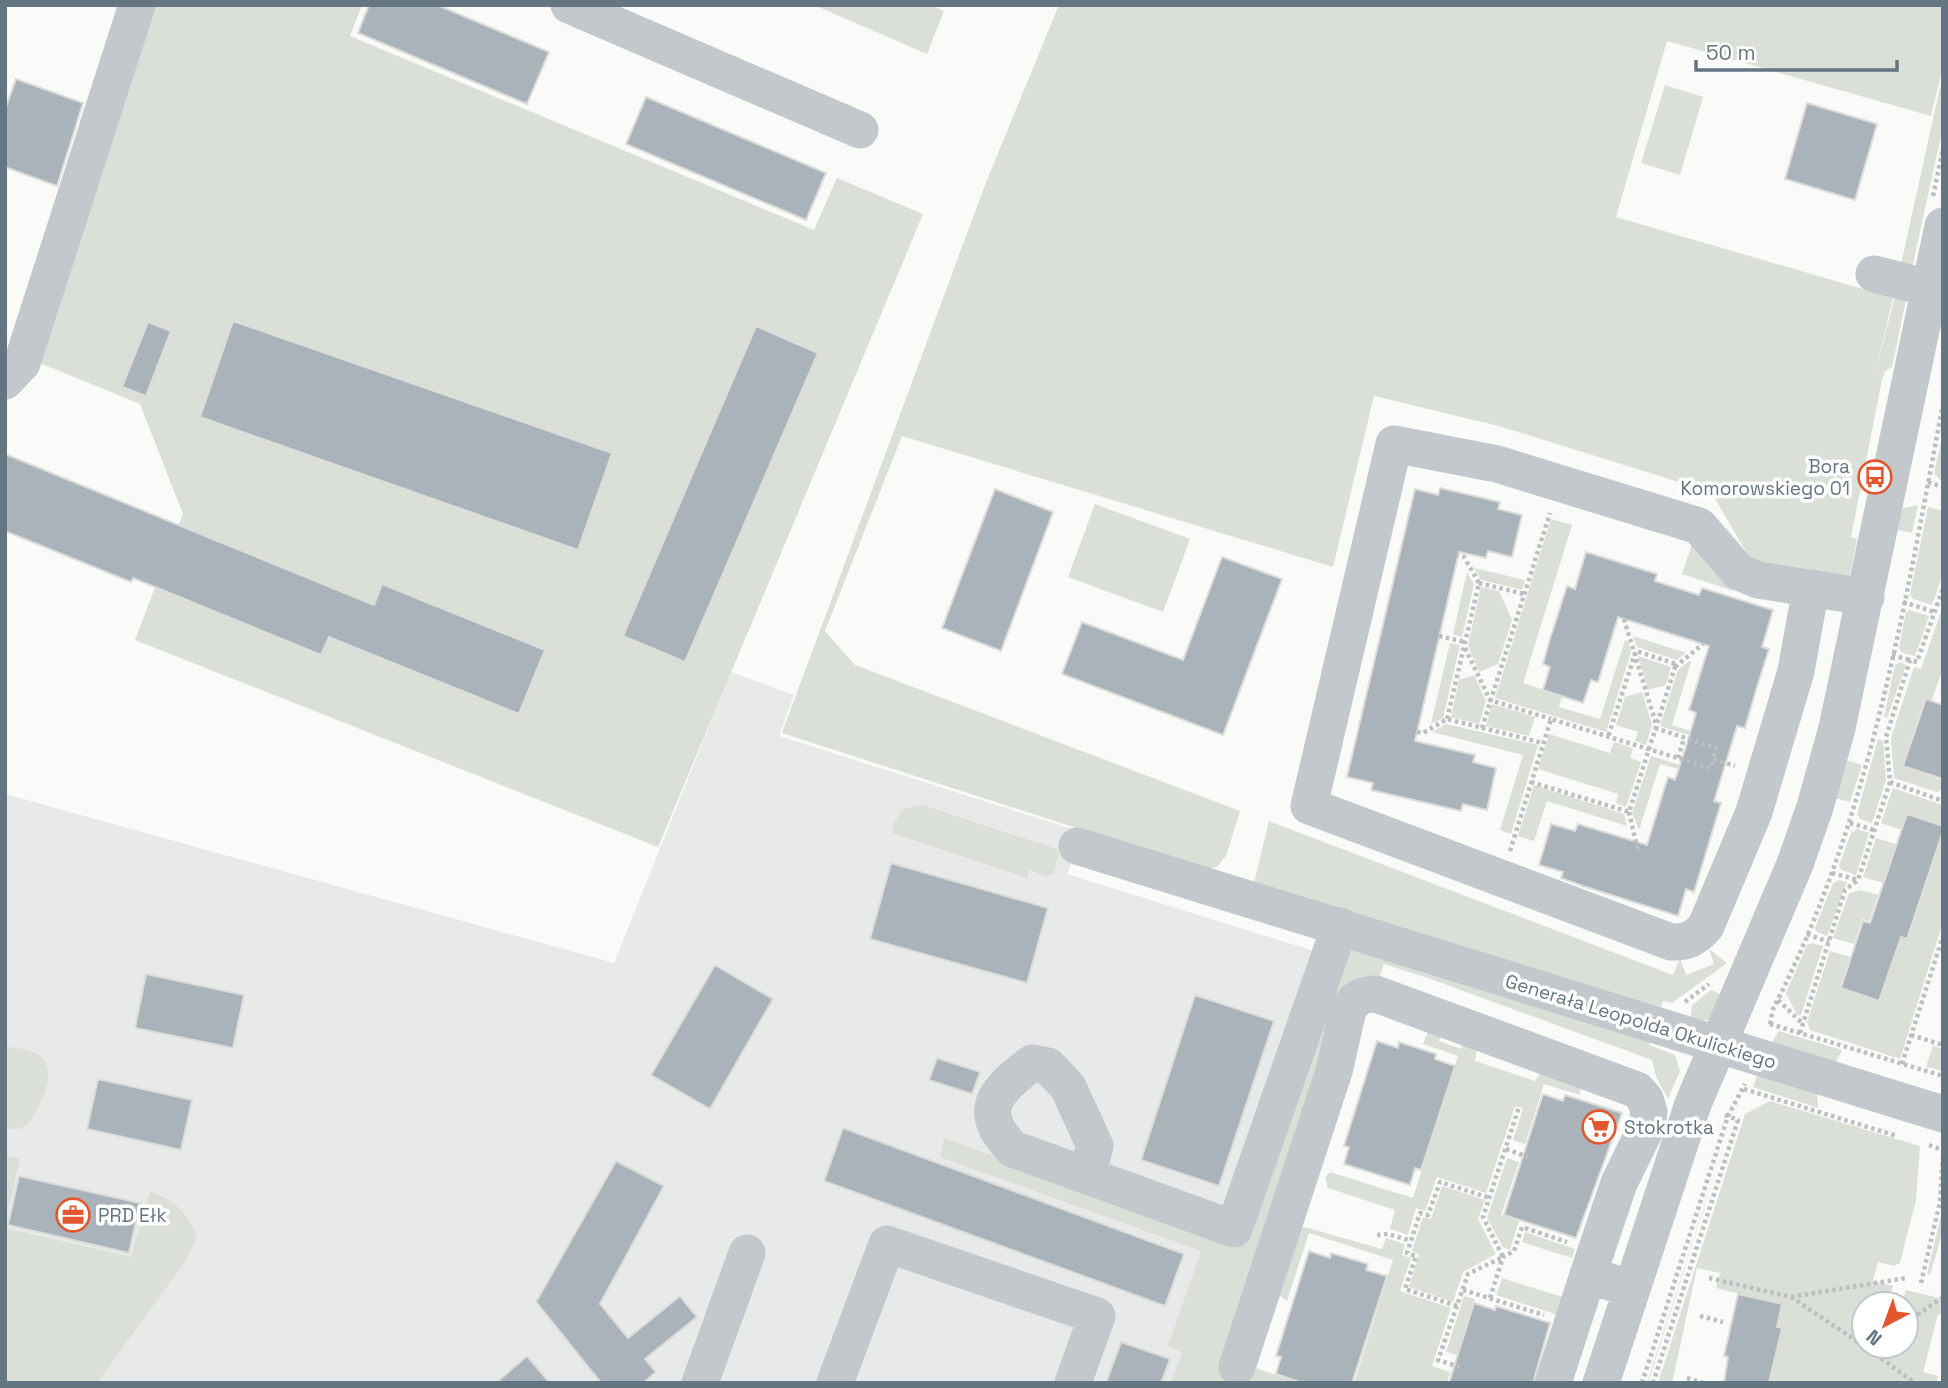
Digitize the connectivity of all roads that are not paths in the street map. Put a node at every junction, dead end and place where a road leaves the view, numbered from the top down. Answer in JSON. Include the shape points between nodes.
{"nodes":[{"id":1,"x":136,"y":5,"type":"edge"},
{"id":2,"x":569,"y":5,"type":"edge"},
{"id":3,"x":860,"y":130,"type":"dead end"},
{"id":4,"x":1943,"y":226,"type":"edge"},
{"id":5,"x":1874,"y":274,"type":"dead end"},
{"id":6,"x":1929,"y":288,"type":"junction"},
{"id":7,"x":1932,"y":330,"type":"edge"},
{"id":8,"x":5,"y":381,"type":"edge"},
{"id":9,"x":1811,"y":588,"type":"junction"},
{"id":10,"x":1866,"y":597,"type":"junction"},
{"id":11,"x":1077,"y":846,"type":"dead end"},
{"id":12,"x":1340,"y":926,"type":"junction"},
{"id":13,"x":1717,"y":1045,"type":"junction"},
{"id":14,"x":1943,"y":1114,"type":"edge"},
{"id":15,"x":1087,"y":1175,"type":"dead end"},
{"id":16,"x":747,"y":1253,"type":"dead end"},
{"id":17,"x":1588,"y":1275,"type":"junction"},
{"id":18,"x":1632,"y":1289,"type":"junction"},
{"id":19,"x":1237,"y":1367,"type":"dead end"},
{"id":20,"x":699,"y":1383,"type":"edge"},
{"id":21,"x":835,"y":1383,"type":"edge"},
{"id":22,"x":1073,"y":1383,"type":"edge"},
{"id":23,"x":1553,"y":1383,"type":"edge"},
{"id":24,"x":1601,"y":1383,"type":"edge"}],
"edges":[{"from":1,"to":8,"type":"street","via":[[22,363]]},
{"from":2,"to":3,"type":"street"},
{"from":4,"to":6,"type":"street"},
{"from":5,"to":6,"type":"street"},
{"from":6,"to":7,"type":"street"},
{"from":7,"to":10,"type":"street"},
{"from":9,"to":9,"type":"street","via":[[1749,579],[1699,526],[1497,464],[1394,444],[1309,806],[1671,942],[1684,943],[1706,926],[1754,812],[1796,671]]},
{"from":9,"to":10,"type":"street"},
{"from":10,"to":13,"type":"street","via":[[1815,807]]},
{"from":11,"to":12,"type":"street","name":"Generała Leopolda Okulickiego"},
{"from":12,"to":13,"type":"street","name":"Generała Leopolda Okulickiego"},
{"from":12,"to":15,"type":"street","via":[[1234,1229]]},
{"from":13,"to":14,"type":"street","name":"Generała Leopolda Okulickiego"},
{"from":13,"to":18,"type":"street","via":[[1673,1160]]},
{"from":16,"to":20,"type":"street"},
{"from":17,"to":18,"type":"street"},
{"from":17,"to":19,"type":"street","via":[[1619,1183],[1647,1126],[1645,1099],[1637,1090],[1376,993],[1367,994],[1348,1010],[1334,1071]]},
{"from":17,"to":23,"type":"street"},
{"from":18,"to":24,"type":"street"},
{"from":21,"to":22,"type":"street","via":[[887,1244],[1097,1316]]}]}
